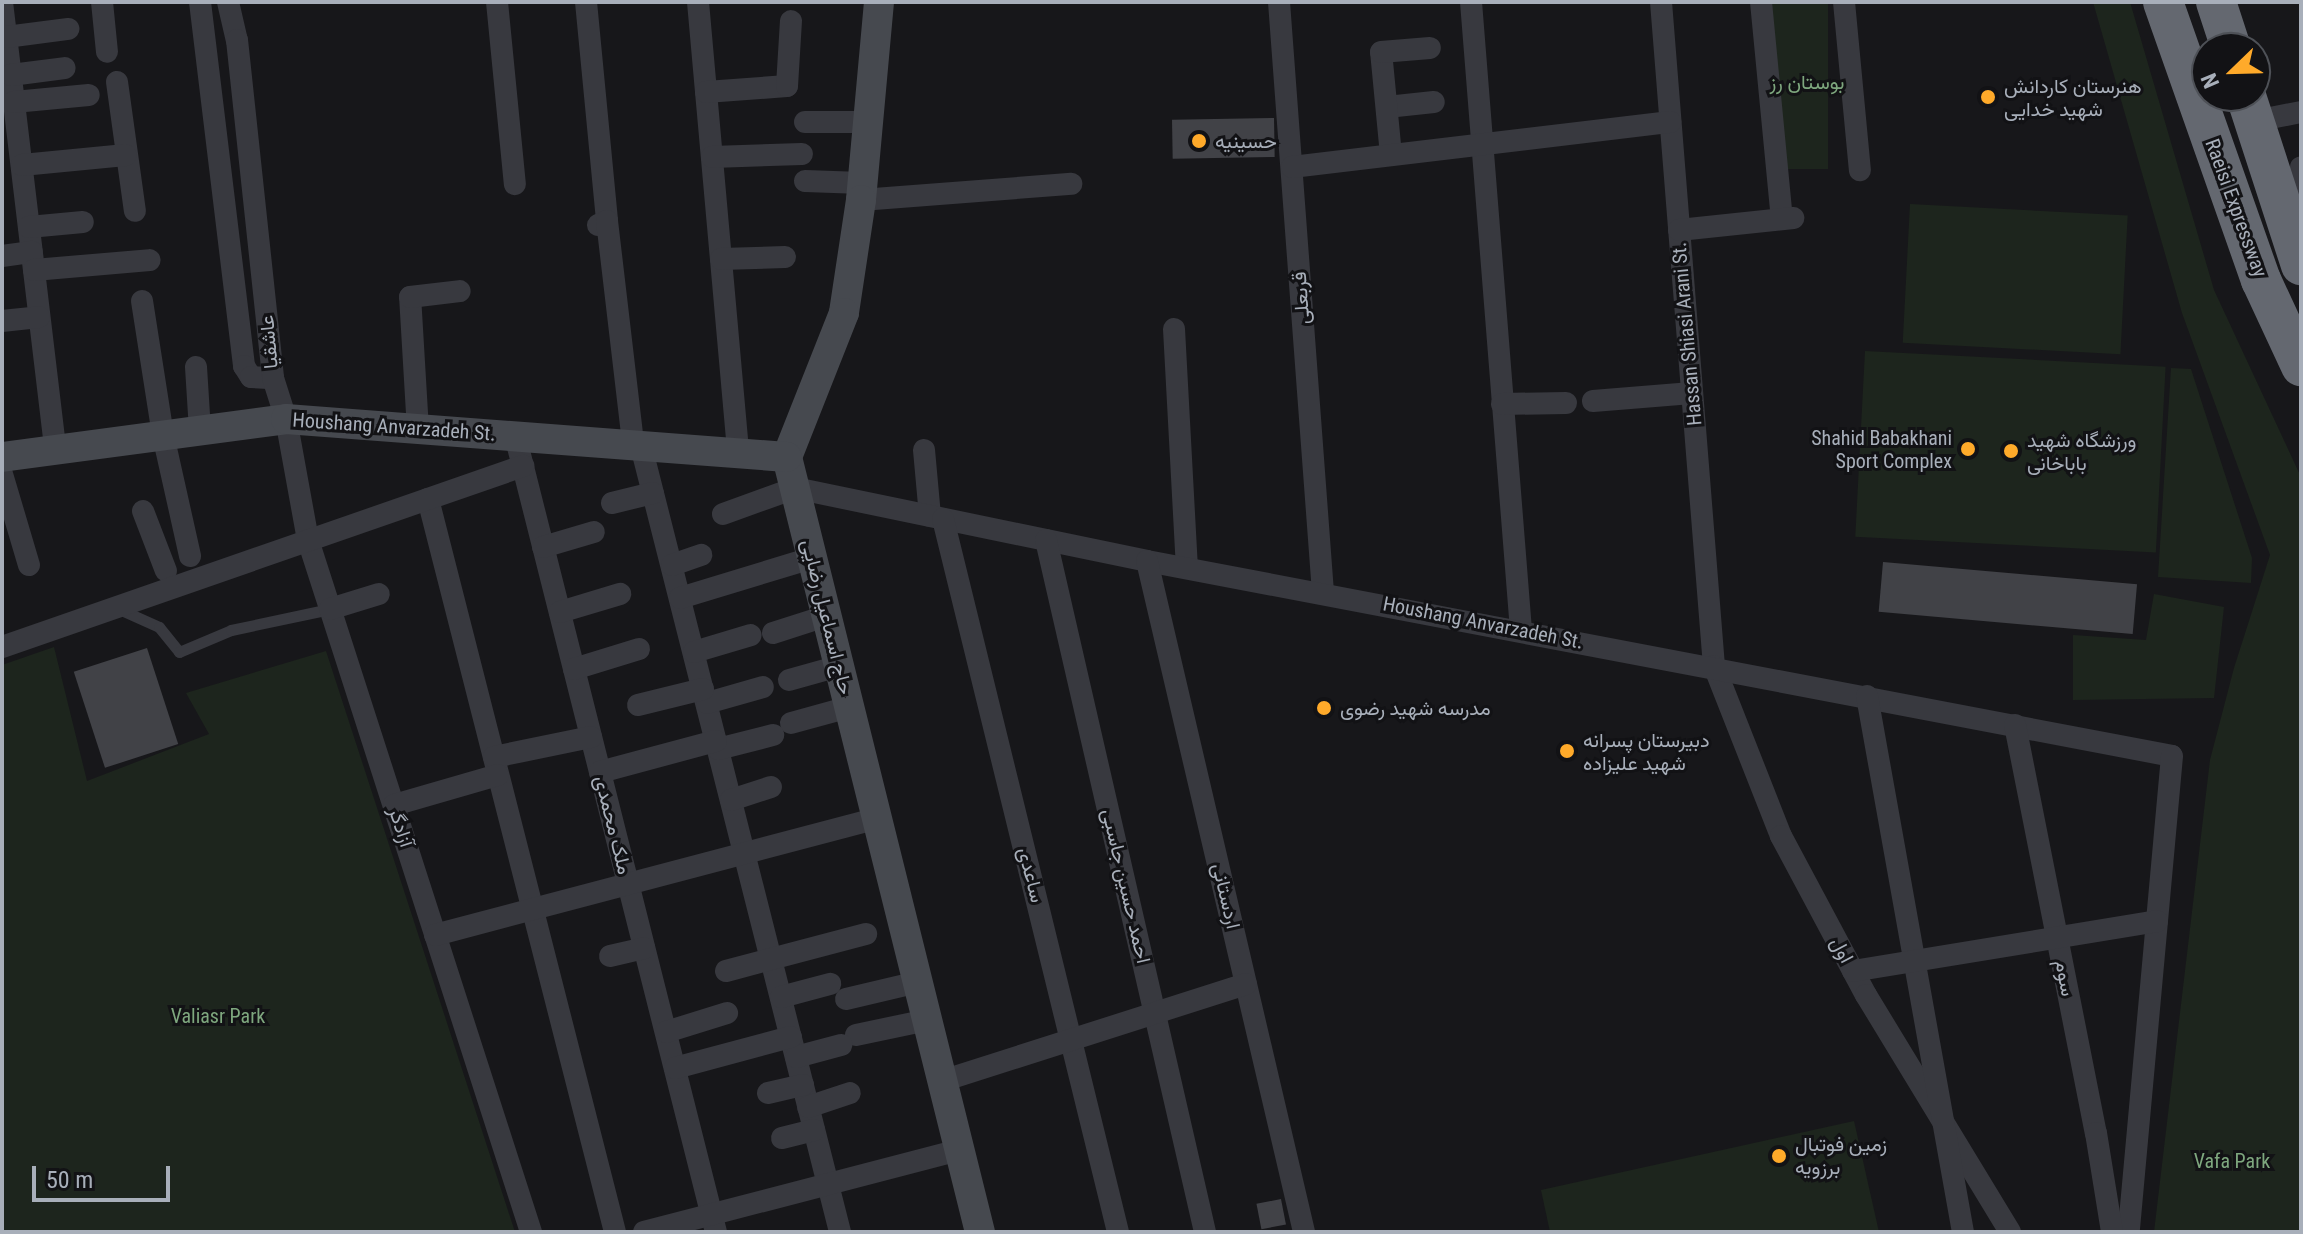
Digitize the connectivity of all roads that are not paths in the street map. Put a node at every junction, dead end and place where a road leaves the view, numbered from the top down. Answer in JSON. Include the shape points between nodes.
{"nodes":[{"id":1,"x":2,"y":2,"type":"edge"},
{"id":2,"x":102,"y":2,"type":"edge"},
{"id":3,"x":200,"y":2,"type":"edge"},
{"id":4,"x":228,"y":2,"type":"edge"},
{"id":5,"x":497,"y":2,"type":"edge"},
{"id":6,"x":586,"y":2,"type":"edge"},
{"id":7,"x":698,"y":2,"type":"edge"},
{"id":8,"x":879,"y":2,"type":"edge"},
{"id":9,"x":1279,"y":2,"type":"edge"},
{"id":10,"x":1471,"y":2,"type":"edge"},
{"id":11,"x":1661,"y":2,"type":"edge"},
{"id":12,"x":1761,"y":2,"type":"edge"},
{"id":13,"x":1844,"y":2,"type":"edge"},
{"id":14,"x":2163,"y":2,"type":"edge"},
{"id":15,"x":2216,"y":2,"type":"edge"},
{"id":16,"x":791,"y":21,"type":"dead end"},
{"id":17,"x":68,"y":29,"type":"dead end"},
{"id":18,"x":2226,"y":32,"type":"edge"},
{"id":19,"x":6,"y":37,"type":"junction"},
{"id":20,"x":1430,"y":48,"type":"dead end"},
{"id":21,"x":107,"y":52,"type":"dead end"},
{"id":22,"x":65,"y":68,"type":"dead end"},
{"id":23,"x":117,"y":82,"type":"dead end"},
{"id":24,"x":10,"y":88,"type":"edge"},
{"id":25,"x":706,"y":92,"type":"junction"},
{"id":26,"x":89,"y":95,"type":"dead end"},
{"id":27,"x":1434,"y":102,"type":"dead end"},
{"id":28,"x":1387,"y":107,"type":"junction"},
{"id":29,"x":2271,"y":110,"type":"edge"},
{"id":30,"x":2251,"y":112,"type":"edge"},
{"id":31,"x":2301,"y":112,"type":"edge"},
{"id":32,"x":805,"y":122,"type":"dead end"},
{"id":33,"x":868,"y":122,"type":"junction"},
{"id":34,"x":1670,"y":122,"type":"junction"},
{"id":35,"x":10,"y":141,"type":"edge"},
{"id":36,"x":1481,"y":144,"type":"junction"},
{"id":37,"x":802,"y":154,"type":"dead end"},
{"id":38,"x":126,"y":155,"type":"junction"},
{"id":39,"x":1391,"y":155,"type":"junction"},
{"id":40,"x":712,"y":157,"type":"junction"},
{"id":41,"x":22,"y":165,"type":"junction"},
{"id":42,"x":1292,"y":167,"type":"junction"},
{"id":43,"x":2301,"y":167,"type":"edge"},
{"id":44,"x":1860,"y":170,"type":"dead end"},
{"id":45,"x":805,"y":181,"type":"dead end"},
{"id":46,"x":515,"y":184,"type":"dead end"},
{"id":47,"x":1071,"y":184,"type":"dead end"},
{"id":48,"x":862,"y":192,"type":"junction"},
{"id":49,"x":25,"y":193,"type":"junction"},
{"id":50,"x":2,"y":196,"type":"edge"},
{"id":51,"x":135,"y":211,"type":"dead end"},
{"id":52,"x":83,"y":222,"type":"dead end"},
{"id":53,"x":29,"y":227,"type":"junction"},
{"id":54,"x":1679,"y":230,"type":"junction"},
{"id":55,"x":2298,"y":254,"type":"edge"},
{"id":56,"x":2,"y":256,"type":"edge"},
{"id":57,"x":785,"y":257,"type":"dead end"},
{"id":58,"x":721,"y":259,"type":"junction"},
{"id":59,"x":150,"y":260,"type":"dead end"},
{"id":60,"x":33,"y":261,"type":"junction"},
{"id":61,"x":460,"y":291,"type":"dead end"},
{"id":62,"x":142,"y":301,"type":"dead end"},
{"id":63,"x":39,"y":317,"type":"junction"},
{"id":64,"x":2,"y":321,"type":"edge"},
{"id":65,"x":1174,"y":329,"type":"dead end"},
{"id":66,"x":2301,"y":366,"type":"edge"},
{"id":67,"x":196,"y":367,"type":"dead end"},
{"id":68,"x":273,"y":378,"type":"junction"},
{"id":69,"x":1692,"y":393,"type":"junction"},
{"id":70,"x":1593,"y":401,"type":"dead end"},
{"id":71,"x":1566,"y":403,"type":"dead end"},
{"id":72,"x":1502,"y":404,"type":"junction"},
{"id":73,"x":286,"y":419,"type":"junction"},
{"id":74,"x":200,"y":430,"type":"junction"},
{"id":75,"x":418,"y":430,"type":"junction"},
{"id":76,"x":163,"y":435,"type":"junction"},
{"id":77,"x":515,"y":435,"type":"junction"},
{"id":78,"x":637,"y":445,"type":"junction"},
{"id":79,"x":55,"y":448,"type":"junction"},
{"id":80,"x":924,"y":450,"type":"dead end"},
{"id":81,"x":738,"y":453,"type":"junction"},
{"id":82,"x":2,"y":457,"type":"edge"},
{"id":83,"x":787,"y":457,"type":"junction"},
{"id":84,"x":523,"y":466,"type":"junction"},
{"id":85,"x":2,"y":474,"type":"edge"},
{"id":86,"x":795,"y":488,"type":"junction"},
{"id":87,"x":653,"y":493,"type":"junction"},
{"id":88,"x":428,"y":499,"type":"junction"},
{"id":89,"x":612,"y":503,"type":"dead end"},
{"id":90,"x":143,"y":511,"type":"dead end"},
{"id":91,"x":723,"y":514,"type":"dead end"},
{"id":92,"x":936,"y":517,"type":"junction"},
{"id":93,"x":594,"y":532,"type":"dead end"},
{"id":94,"x":308,"y":540,"type":"junction"},
{"id":95,"x":1046,"y":540,"type":"junction"},
{"id":96,"x":543,"y":547,"type":"junction"},
{"id":97,"x":158,"y":548,"type":"junction"},
{"id":98,"x":701,"y":555,"type":"dead end"},
{"id":99,"x":812,"y":558,"type":"junction"},
{"id":100,"x":1147,"y":561,"type":"junction"},
{"id":101,"x":29,"y":565,"type":"dead end"},
{"id":102,"x":672,"y":565,"type":"junction"},
{"id":103,"x":1187,"y":568,"type":"junction"},
{"id":104,"x":166,"y":571,"type":"dead end"},
{"id":105,"x":1323,"y":593,"type":"junction"},
{"id":106,"x":379,"y":594,"type":"dead end"},
{"id":107,"x":620,"y":594,"type":"dead end"},
{"id":108,"x":680,"y":598,"type":"junction"},
{"id":109,"x":115,"y":607,"type":"junction"},
{"id":110,"x":330,"y":609,"type":"junction"},
{"id":111,"x":560,"y":612,"type":"junction"},
{"id":112,"x":826,"y":616,"type":"junction"},
{"id":113,"x":1521,"y":630,"type":"junction"},
{"id":114,"x":2,"y":647,"type":"edge"},
{"id":115,"x":639,"y":649,"type":"dead end"},
{"id":116,"x":694,"y":652,"type":"junction"},
{"id":117,"x":839,"y":666,"type":"junction"},
{"id":118,"x":1714,"y":666,"type":"junction"},
{"id":119,"x":574,"y":669,"type":"junction"},
{"id":120,"x":789,"y":680,"type":"dead end"},
{"id":121,"x":763,"y":687,"type":"dead end"},
{"id":122,"x":705,"y":696,"type":"junction"},
{"id":123,"x":1867,"y":696,"type":"junction"},
{"id":124,"x":638,"y":705,"type":"dead end"},
{"id":125,"x":849,"y":707,"type":"junction"},
{"id":126,"x":2015,"y":725,"type":"junction"},
{"id":127,"x":591,"y":737,"type":"junction"},
{"id":128,"x":717,"y":745,"type":"junction"},
{"id":129,"x":496,"y":766,"type":"junction"},
{"id":130,"x":600,"y":772,"type":"junction"},
{"id":131,"x":771,"y":787,"type":"dead end"},
{"id":132,"x":731,"y":800,"type":"junction"},
{"id":133,"x":394,"y":805,"type":"junction"},
{"id":134,"x":877,"y":818,"type":"junction"},
{"id":135,"x":744,"y":853,"type":"junction"},
{"id":136,"x":628,"y":884,"type":"junction"},
{"id":137,"x":533,"y":909,"type":"junction"},
{"id":138,"x":2157,"y":921,"type":"junction"},
{"id":139,"x":866,"y":934,"type":"dead end"},
{"id":140,"x":435,"y":935,"type":"junction"},
{"id":141,"x":2057,"y":936,"type":"junction"},
{"id":142,"x":644,"y":948,"type":"junction"},
{"id":143,"x":610,"y":956,"type":"dead end"},
{"id":144,"x":771,"y":957,"type":"junction"},
{"id":145,"x":1916,"y":962,"type":"junction"},
{"id":146,"x":726,"y":971,"type":"dead end"},
{"id":147,"x":1853,"y":971,"type":"junction"},
{"id":148,"x":918,"y":982,"type":"junction"},
{"id":149,"x":1246,"y":984,"type":"junction"},
{"id":150,"x":781,"y":997,"type":"junction"},
{"id":151,"x":727,"y":1013,"type":"dead end"},
{"id":152,"x":1155,"y":1013,"type":"junction"},
{"id":153,"x":927,"y":1020,"type":"junction"},
{"id":154,"x":666,"y":1032,"type":"junction"},
{"id":155,"x":1071,"y":1041,"type":"junction"},
{"id":156,"x":793,"y":1047,"type":"junction"},
{"id":157,"x":675,"y":1068,"type":"junction"},
{"id":158,"x":942,"y":1081,"type":"junction"},
{"id":159,"x":803,"y":1085,"type":"junction"},
{"id":160,"x":768,"y":1093,"type":"dead end"},
{"id":161,"x":850,"y":1093,"type":"dead end"},
{"id":162,"x":808,"y":1107,"type":"junction"},
{"id":163,"x":1946,"y":1127,"type":"junction"},
{"id":164,"x":814,"y":1130,"type":"junction"},
{"id":165,"x":782,"y":1138,"type":"dead end"},
{"id":166,"x":959,"y":1150,"type":"junction"},
{"id":167,"x":828,"y":1184,"type":"junction"},
{"id":168,"x":714,"y":1223,"type":"edge"},
{"id":169,"x":531,"y":1232,"type":"edge"},
{"id":170,"x":615,"y":1232,"type":"edge"},
{"id":171,"x":644,"y":1232,"type":"edge"},
{"id":172,"x":840,"y":1232,"type":"edge"},
{"id":173,"x":980,"y":1232,"type":"edge"},
{"id":174,"x":1118,"y":1232,"type":"edge"},
{"id":175,"x":1205,"y":1232,"type":"edge"},
{"id":176,"x":1304,"y":1232,"type":"edge"},
{"id":177,"x":1963,"y":1232,"type":"edge"},
{"id":178,"x":2010,"y":1232,"type":"edge"},
{"id":179,"x":2112,"y":1232,"type":"edge"},
{"id":180,"x":2129,"y":1232,"type":"edge"}],
"edges":[{"from":1,"to":19,"type":"street"},
{"from":2,"to":21,"type":"street"},
{"from":3,"to":68,"type":"street","name":"عاشقیا","via":[[244,366],[251,377]]},
{"from":4,"to":68,"type":"street","name":"عاشقیا","via":[[237,40]]},
{"from":5,"to":46,"type":"street"},
{"from":6,"to":78,"type":"street","via":[[602,223]]},
{"from":7,"to":25,"type":"street"},
{"from":8,"to":33,"type":"main road"},
{"from":9,"to":42,"type":"street","name":"قربعلی"},
{"from":10,"to":36,"type":"street"},
{"from":11,"to":34,"type":"street","name":"Hassan Shiasi Arani St."},
{"from":12,"to":54,"type":"street","via":[[1788,218]]},
{"from":13,"to":44,"type":"street"},
{"from":14,"to":66,"type":"highway","name":"Raeisi Expressway","via":[[2261,280]]},
{"from":15,"to":18,"type":"highway"},
{"from":16,"to":25,"type":"street","via":[[787,86]]},
{"from":17,"to":19,"type":"street"},
{"from":19,"to":24,"type":"street"},
{"from":20,"to":28,"type":"street","via":[[1381,52]]},
{"from":22,"to":24,"type":"street"},
{"from":23,"to":38,"type":"street"},
{"from":24,"to":26,"type":"street"},
{"from":24,"to":35,"type":"street"},
{"from":25,"to":40,"type":"street"},
{"from":27,"to":28,"type":"street"},
{"from":28,"to":39,"type":"street"},
{"from":29,"to":31,"type":"street"},
{"from":30,"to":55,"type":"highway"},
{"from":32,"to":33,"type":"street"},
{"from":33,"to":48,"type":"main road"},
{"from":34,"to":36,"type":"street"},
{"from":34,"to":54,"type":"street","name":"Hassan Shiasi Arani St."},
{"from":35,"to":41,"type":"street"},
{"from":36,"to":39,"type":"street"},
{"from":36,"to":72,"type":"street"},
{"from":37,"to":40,"type":"street"},
{"from":38,"to":41,"type":"street"},
{"from":38,"to":51,"type":"street"},
{"from":39,"to":42,"type":"street"},
{"from":40,"to":58,"type":"street"},
{"from":41,"to":49,"type":"street"},
{"from":42,"to":105,"type":"street","name":"قربعلی"},
{"from":43,"to":55,"type":"street"},
{"from":45,"to":48,"type":"street"},
{"from":47,"to":48,"type":"street"},
{"from":48,"to":83,"type":"main road","via":[[844,313]]},
{"from":49,"to":50,"type":"street"},
{"from":49,"to":53,"type":"street"},
{"from":52,"to":53,"type":"street"},
{"from":53,"to":60,"type":"street"},
{"from":54,"to":69,"type":"street","name":"Hassan Shiasi Arani St."},
{"from":56,"to":60,"type":"street"},
{"from":57,"to":58,"type":"street"},
{"from":58,"to":81,"type":"street"},
{"from":59,"to":60,"type":"street"},
{"from":60,"to":63,"type":"street"},
{"from":61,"to":75,"type":"street","via":[[410,297]]},
{"from":62,"to":76,"type":"street"},
{"from":63,"to":64,"type":"street"},
{"from":63,"to":79,"type":"street"},
{"from":65,"to":103,"type":"street"},
{"from":67,"to":74,"type":"street"},
{"from":68,"to":73,"type":"street","name":"آزادگر"},
{"from":69,"to":70,"type":"street"},
{"from":69,"to":118,"type":"street","name":"Hassan Shiasi Arani St."},
{"from":71,"to":72,"type":"street"},
{"from":72,"to":113,"type":"street"},
{"from":73,"to":74,"type":"main road","name":"Houshang Anvarzadeh St."},
{"from":73,"to":75,"type":"main road","name":"Houshang Anvarzadeh St."},
{"from":73,"to":94,"type":"street","name":"آزادگر"},
{"from":74,"to":76,"type":"main road","name":"Houshang Anvarzadeh St."},
{"from":75,"to":77,"type":"main road","name":"Houshang Anvarzadeh St."},
{"from":76,"to":79,"type":"main road","name":"Houshang Anvarzadeh St."},
{"from":76,"to":97,"type":"street","via":[[188,546]]},
{"from":77,"to":78,"type":"main road","name":"Houshang Anvarzadeh St."},
{"from":77,"to":84,"type":"street","name":"ملک محمدی"},
{"from":78,"to":81,"type":"main road","name":"Houshang Anvarzadeh St."},
{"from":78,"to":87,"type":"street"},
{"from":79,"to":82,"type":"main road","name":"Houshang Anvarzadeh St."},
{"from":80,"to":92,"type":"street","name":"ساعدی"},
{"from":81,"to":83,"type":"main road","name":"Houshang Anvarzadeh St."},
{"from":83,"to":86,"type":"main road","name":"حاج اسماعیل رضایی"},
{"from":84,"to":88,"type":"street"},
{"from":84,"to":96,"type":"street","name":"ملک محمدی"},
{"from":85,"to":101,"type":"street"},
{"from":86,"to":91,"type":"street"},
{"from":86,"to":92,"type":"street","name":"Houshang Anvarzadeh St."},
{"from":86,"to":99,"type":"main road","name":"حاج اسماعیل رضایی"},
{"from":87,"to":89,"type":"street"},
{"from":87,"to":102,"type":"street"},
{"from":88,"to":94,"type":"street"},
{"from":88,"to":129,"type":"street"},
{"from":90,"to":97,"type":"street"},
{"from":92,"to":95,"type":"street","name":"Houshang Anvarzadeh St."},
{"from":92,"to":155,"type":"street","name":"ساعدی"},
{"from":93,"to":96,"type":"street"},
{"from":94,"to":109,"type":"street"},
{"from":94,"to":110,"type":"street","name":"آزادگر"},
{"from":95,"to":100,"type":"street","name":"Houshang Anvarzadeh St."},
{"from":95,"to":152,"type":"street","name":"احمد حسین جاسبی"},
{"from":96,"to":111,"type":"street","name":"ملک محمدی"},
{"from":97,"to":104,"type":"street"},
{"from":98,"to":102,"type":"street"},
{"from":99,"to":108,"type":"street"},
{"from":99,"to":112,"type":"main road","name":"حاج اسماعیل رضایی"},
{"from":100,"to":103,"type":"street","name":"Houshang Anvarzadeh St."},
{"from":100,"to":149,"type":"street","name":"اردستانی"},
{"from":102,"to":108,"type":"street"},
{"from":103,"to":105,"type":"street","name":"Houshang Anvarzadeh St."},
{"from":105,"to":113,"type":"street","name":"Houshang Anvarzadeh St."},
{"from":106,"to":110,"type":"street"},
{"from":107,"to":111,"type":"street"},
{"from":108,"to":116,"type":"street"},
{"from":109,"to":110,"type":"lane","via":[[159,627],[179,652],[231,630]]},
{"from":109,"to":114,"type":"street"},
{"from":110,"to":133,"type":"street","name":"آزادگر"},
{"from":111,"to":119,"type":"street","name":"ملک محمدی"},
{"from":112,"to":116,"type":"street"},
{"from":112,"to":117,"type":"main road","name":"حاج اسماعیل رضایی"},
{"from":113,"to":118,"type":"street","name":"Houshang Anvarzadeh St."},
{"from":115,"to":119,"type":"street"},
{"from":116,"to":122,"type":"street"},
{"from":117,"to":120,"type":"street"},
{"from":117,"to":125,"type":"main road","name":"حاج اسماعیل رضایی"},
{"from":118,"to":123,"type":"street","name":"Houshang Anvarzadeh St."},
{"from":118,"to":147,"type":"street","name":"اول","via":[[1781,836]]},
{"from":119,"to":127,"type":"street","name":"ملک محمدی"},
{"from":121,"to":122,"type":"street"},
{"from":122,"to":124,"type":"street"},
{"from":122,"to":128,"type":"street"},
{"from":123,"to":126,"type":"street","name":"Houshang Anvarzadeh St."},
{"from":123,"to":145,"type":"street"},
{"from":125,"to":128,"type":"street"},
{"from":125,"to":134,"type":"main road","name":"حاج اسماعیل رضایی"},
{"from":126,"to":138,"type":"street","name":"Houshang Anvarzadeh St.","via":[[2172,756]]},
{"from":126,"to":141,"type":"street","name":"سوم"},
{"from":127,"to":129,"type":"street"},
{"from":127,"to":130,"type":"street","name":"ملک محمدی"},
{"from":128,"to":130,"type":"street"},
{"from":128,"to":132,"type":"street"},
{"from":129,"to":133,"type":"street"},
{"from":129,"to":137,"type":"street"},
{"from":130,"to":136,"type":"street","name":"ملک محمدی"},
{"from":131,"to":132,"type":"street"},
{"from":132,"to":135,"type":"street"},
{"from":133,"to":140,"type":"street","name":"آزادگر"},
{"from":134,"to":135,"type":"street"},
{"from":134,"to":148,"type":"main road","name":"حاج اسماعیل رضایی"},
{"from":135,"to":136,"type":"street"},
{"from":135,"to":144,"type":"street"},
{"from":136,"to":137,"type":"street"},
{"from":136,"to":142,"type":"street","name":"ملک محمدی"},
{"from":137,"to":140,"type":"street"},
{"from":137,"to":170,"type":"street"},
{"from":138,"to":141,"type":"street"},
{"from":138,"to":180,"type":"street"},
{"from":139,"to":144,"type":"street"},
{"from":140,"to":169,"type":"street","name":"آزادگر"},
{"from":141,"to":145,"type":"street"},
{"from":141,"to":179,"type":"street","name":"سوم"},
{"from":142,"to":143,"type":"street"},
{"from":142,"to":154,"type":"street","name":"ملک محمدی"},
{"from":144,"to":146,"type":"street"},
{"from":144,"to":150,"type":"street"},
{"from":145,"to":147,"type":"street"},
{"from":145,"to":163,"type":"street"},
{"from":147,"to":163,"type":"street","name":"اول"},
{"from":148,"to":150,"type":"street"},
{"from":148,"to":153,"type":"main road","name":"حاج اسماعیل رضایی"},
{"from":149,"to":152,"type":"street"},
{"from":149,"to":176,"type":"street","name":"اردستانی"},
{"from":150,"to":156,"type":"street"},
{"from":151,"to":154,"type":"street"},
{"from":152,"to":155,"type":"street"},
{"from":152,"to":175,"type":"street","name":"احمد حسین جاسبی"},
{"from":153,"to":156,"type":"street","via":[[848,1040]]},
{"from":153,"to":158,"type":"main road","name":"حاج اسماعیل رضایی"},
{"from":154,"to":157,"type":"street","name":"ملک محمدی"},
{"from":155,"to":158,"type":"street"},
{"from":155,"to":174,"type":"street","name":"ساعدی"},
{"from":156,"to":157,"type":"street"},
{"from":156,"to":159,"type":"street"},
{"from":157,"to":168,"type":"street","name":"ملک محمدی"},
{"from":158,"to":166,"type":"main road","name":"حاج اسماعیل رضایی"},
{"from":159,"to":160,"type":"street"},
{"from":159,"to":162,"type":"street"},
{"from":161,"to":162,"type":"street"},
{"from":162,"to":164,"type":"street"},
{"from":163,"to":177,"type":"street","name":"اول"},
{"from":163,"to":178,"type":"street"},
{"from":164,"to":165,"type":"street"},
{"from":164,"to":167,"type":"street"},
{"from":166,"to":167,"type":"street"},
{"from":166,"to":173,"type":"main road","name":"حاج اسماعیل رضایی"},
{"from":167,"to":168,"type":"street"},
{"from":167,"to":172,"type":"street"},
{"from":168,"to":171,"type":"street"}]}
